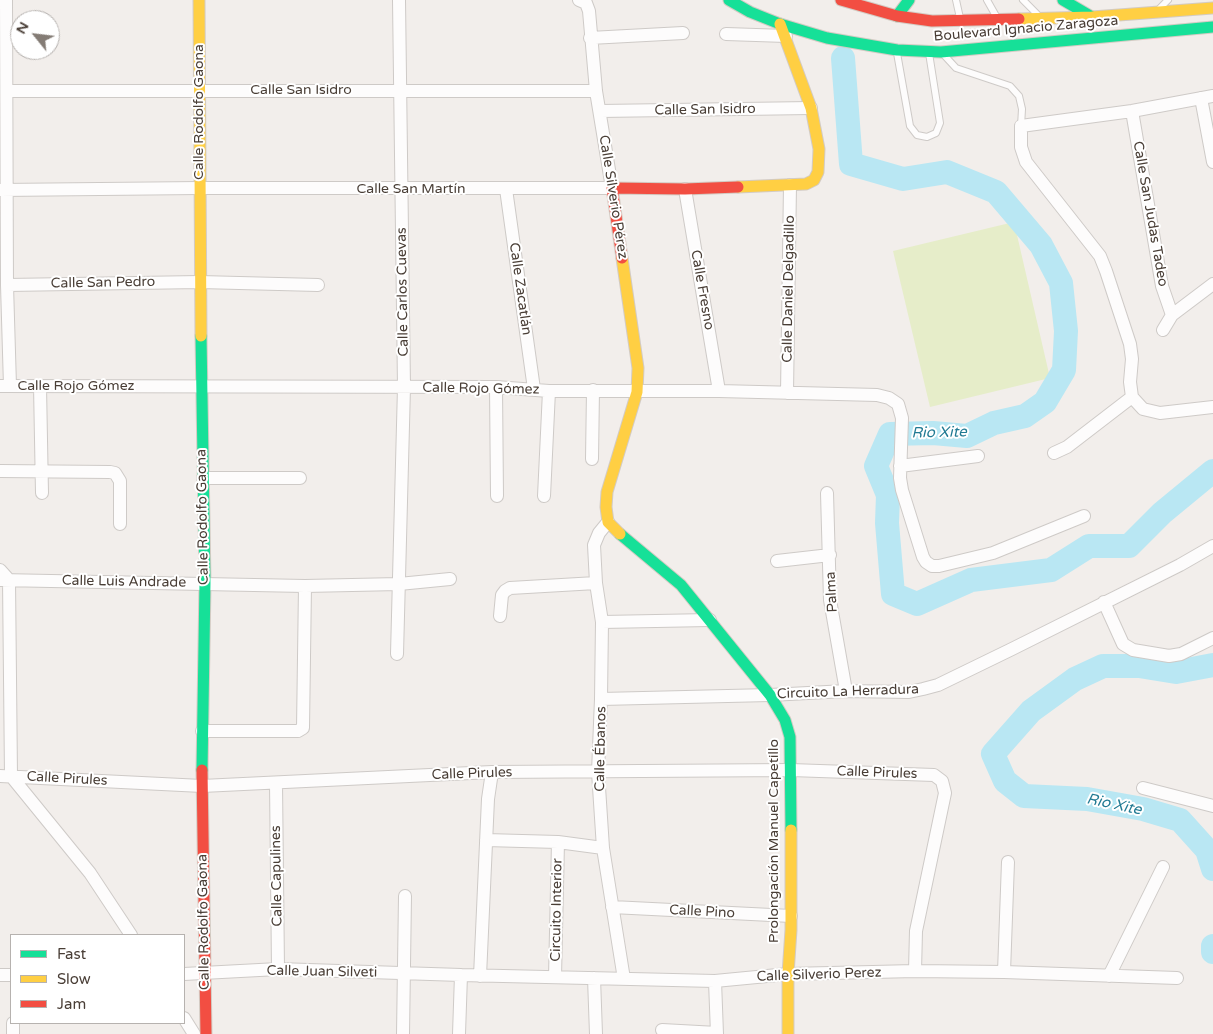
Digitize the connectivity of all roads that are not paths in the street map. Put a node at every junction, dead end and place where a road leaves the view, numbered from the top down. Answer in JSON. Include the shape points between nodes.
{"nodes":[{"id":1,"x":6,"y":0,"type":"edge"},
{"id":2,"x":198,"y":0,"type":"edge"},
{"id":3,"x":399,"y":0,"type":"edge"},
{"id":4,"x":729,"y":0,"type":"edge"},
{"id":5,"x":841,"y":0,"type":"edge"},
{"id":6,"x":909,"y":0,"type":"edge"},
{"id":7,"x":956,"y":0,"type":"edge"},
{"id":8,"x":987,"y":0,"type":"edge"},
{"id":9,"x":1023,"y":0,"type":"edge"},
{"id":10,"x":1063,"y":0,"type":"edge"},
{"id":11,"x":1168,"y":0,"type":"edge"},
{"id":12,"x":582,"y":1,"type":"edge"},
{"id":13,"x":1213,"y":8,"type":"edge"},
{"id":14,"x":1153,"y":13,"type":"junction"},
{"id":15,"x":897,"y":16,"type":"junction"},
{"id":16,"x":1092,"y":17,"type":"junction"},
{"id":17,"x":1041,"y":19,"type":"junction"},
{"id":18,"x":999,"y":20,"type":"junction"},
{"id":19,"x":961,"y":22,"type":"junction"},
{"id":20,"x":780,"y":24,"type":"junction"},
{"id":21,"x":1213,"y":27,"type":"edge"},
{"id":22,"x":684,"y":33,"type":"dead end"},
{"id":23,"x":726,"y":34,"type":"dead end"},
{"id":24,"x":786,"y":36,"type":"junction"},
{"id":25,"x":590,"y":38,"type":"junction"},
{"id":26,"x":897,"y":50,"type":"junction"},
{"id":27,"x":928,"y":52,"type":"junction"},
{"id":28,"x":941,"y":52,"type":"junction"},
{"id":29,"x":400,"y":90,"type":"junction"},
{"id":30,"x":7,"y":91,"type":"junction"},
{"id":31,"x":199,"y":91,"type":"junction"},
{"id":32,"x":596,"y":91,"type":"junction"},
{"id":33,"x":1207,"y":97,"type":"edge"},
{"id":34,"x":811,"y":108,"type":"junction"},
{"id":35,"x":600,"y":111,"type":"junction"},
{"id":36,"x":1132,"y":111,"type":"junction"},
{"id":37,"x":1021,"y":126,"type":"junction"},
{"id":38,"x":1213,"y":162,"type":"edge"},
{"id":39,"x":790,"y":185,"type":"junction"},
{"id":40,"x":200,"y":188,"type":"junction"},
{"id":41,"x":612,"y":188,"type":"junction"},
{"id":42,"x":401,"y":189,"type":"junction"},
{"id":43,"x":506,"y":189,"type":"junction"},
{"id":44,"x":685,"y":189,"type":"junction"},
{"id":45,"x":4,"y":190,"type":"edge"},
{"id":46,"x":200,"y":282,"type":"junction"},
{"id":47,"x":1213,"y":284,"type":"edge"},
{"id":48,"x":7,"y":285,"type":"junction"},
{"id":49,"x":318,"y":285,"type":"dead end"},
{"id":50,"x":1172,"y":315,"type":"junction"},
{"id":51,"x":1163,"y":330,"type":"dead end"},
{"id":52,"x":5,"y":386,"type":"edge"},
{"id":53,"x":40,"y":386,"type":"junction"},
{"id":54,"x":201,"y":386,"type":"junction"},
{"id":55,"x":404,"y":387,"type":"junction"},
{"id":56,"x":496,"y":387,"type":"junction"},
{"id":57,"x":534,"y":389,"type":"junction"},
{"id":58,"x":593,"y":390,"type":"junction"},
{"id":59,"x":549,"y":391,"type":"junction"},
{"id":60,"x":719,"y":391,"type":"junction"},
{"id":61,"x":636,"y":392,"type":"junction"},
{"id":62,"x":787,"y":393,"type":"junction"},
{"id":63,"x":1132,"y":397,"type":"junction"},
{"id":64,"x":1213,"y":407,"type":"edge"},
{"id":65,"x":1054,"y":453,"type":"dead end"},
{"id":66,"x":978,"y":456,"type":"dead end"},
{"id":67,"x":592,"y":459,"type":"dead end"},
{"id":68,"x":900,"y":466,"type":"junction"},
{"id":69,"x":0,"y":471,"type":"edge"},
{"id":70,"x":42,"y":471,"type":"junction"},
{"id":71,"x":203,"y":478,"type":"junction"},
{"id":72,"x":300,"y":478,"type":"dead end"},
{"id":73,"x":42,"y":493,"type":"dead end"},
{"id":74,"x":827,"y":493,"type":"dead end"},
{"id":75,"x":497,"y":496,"type":"dead end"},
{"id":76,"x":544,"y":496,"type":"dead end"},
{"id":77,"x":1084,"y":516,"type":"dead end"},
{"id":78,"x":608,"y":522,"type":"junction"},
{"id":79,"x":120,"y":524,"type":"dead end"},
{"id":80,"x":1213,"y":546,"type":"edge"},
{"id":81,"x":830,"y":555,"type":"junction"},
{"id":82,"x":778,"y":561,"type":"dead end"},
{"id":83,"x":0,"y":570,"type":"edge"},
{"id":84,"x":450,"y":579,"type":"dead end"},
{"id":85,"x":5,"y":580,"type":"edge"},
{"id":86,"x":205,"y":583,"type":"junction"},
{"id":87,"x":596,"y":583,"type":"junction"},
{"id":88,"x":399,"y":584,"type":"junction"},
{"id":89,"x":305,"y":586,"type":"junction"},
{"id":90,"x":1104,"y":602,"type":"junction"},
{"id":91,"x":500,"y":616,"type":"dead end"},
{"id":92,"x":710,"y":620,"type":"junction"},
{"id":93,"x":602,"y":622,"type":"junction"},
{"id":94,"x":1213,"y":638,"type":"edge"},
{"id":95,"x":397,"y":654,"type":"dead end"},
{"id":96,"x":846,"y":691,"type":"junction"},
{"id":97,"x":770,"y":695,"type":"junction"},
{"id":98,"x":601,"y":699,"type":"junction"},
{"id":99,"x":202,"y":731,"type":"junction"},
{"id":100,"x":791,"y":770,"type":"junction"},
{"id":101,"x":492,"y":772,"type":"junction"},
{"id":102,"x":598,"y":772,"type":"junction"},
{"id":103,"x":6,"y":776,"type":"edge"},
{"id":104,"x":276,"y":782,"type":"junction"},
{"id":105,"x":202,"y":786,"type":"junction"},
{"id":106,"x":1143,"y":788,"type":"dead end"},
{"id":107,"x":1213,"y":806,"type":"edge"},
{"id":108,"x":486,"y":840,"type":"junction"},
{"id":109,"x":558,"y":842,"type":"junction"},
{"id":110,"x":604,"y":848,"type":"junction"},
{"id":111,"x":1008,"y":862,"type":"dead end"},
{"id":112,"x":1163,"y":867,"type":"dead end"},
{"id":113,"x":405,"y":896,"type":"dead end"},
{"id":114,"x":612,"y":907,"type":"junction"},
{"id":115,"x":791,"y":916,"type":"junction"},
{"id":116,"x":130,"y":934,"type":"edge"},
{"id":117,"x":278,"y":969,"type":"junction"},
{"id":118,"x":914,"y":971,"type":"junction"},
{"id":119,"x":1004,"y":972,"type":"junction"},
{"id":120,"x":404,"y":973,"type":"junction"},
{"id":121,"x":185,"y":974,"type":"edge"},
{"id":122,"x":206,"y":974,"type":"junction"},
{"id":123,"x":788,"y":974,"type":"junction"},
{"id":124,"x":461,"y":975,"type":"junction"},
{"id":125,"x":480,"y":976,"type":"junction"},
{"id":126,"x":1109,"y":976,"type":"junction"},
{"id":127,"x":555,"y":977,"type":"junction"},
{"id":128,"x":594,"y":978,"type":"junction"},
{"id":129,"x":1177,"y":978,"type":"dead end"},
{"id":130,"x":624,"y":979,"type":"junction"},
{"id":131,"x":715,"y":981,"type":"junction"},
{"id":132,"x":185,"y":1020,"type":"edge"},
{"id":133,"x":662,"y":1030,"type":"dead end"},
{"id":134,"x":194,"y":1034,"type":"edge"},
{"id":135,"x":206,"y":1034,"type":"edge"},
{"id":136,"x":403,"y":1034,"type":"edge"},
{"id":137,"x":459,"y":1034,"type":"edge"},
{"id":138,"x":596,"y":1034,"type":"edge"},
{"id":139,"x":717,"y":1034,"type":"edge"},
{"id":140,"x":788,"y":1034,"type":"edge"}],
"edges":[{"from":1,"to":30,"type":"street"},
{"from":2,"to":31,"type":"street","name":"Calle Rodolfo Gaona"},
{"from":3,"to":29,"type":"street","name":"Calle Carlos Cuevas"},
{"from":4,"to":20,"type":"street","name":"Boulevard Ignacio Zaragoza"},
{"from":5,"to":15,"type":"street","name":"Boulevard Ignacio Zaragoza"},
{"from":6,"to":15,"type":"street"},
{"from":7,"to":19,"type":"lane"},
{"from":8,"to":18,"type":"lane"},
{"from":9,"to":17,"type":"lane"},
{"from":10,"to":16,"type":"street"},
{"from":11,"to":14,"type":"lane"},
{"from":12,"to":25,"type":"street","name":"Calle Silverio Pérez","via":[[589,11]]},
{"from":13,"to":14,"type":"street","name":"Boulevard Ignacio Zaragoza"},
{"from":14,"to":16,"type":"street","name":"Boulevard Ignacio Zaragoza"},
{"from":15,"to":19,"type":"street","name":"Boulevard Ignacio Zaragoza"},
{"from":16,"to":17,"type":"street","name":"Boulevard Ignacio Zaragoza"},
{"from":17,"to":18,"type":"street","name":"Boulevard Ignacio Zaragoza"},
{"from":18,"to":19,"type":"street","name":"Boulevard Ignacio Zaragoza"},
{"from":20,"to":24,"type":"street"},
{"from":20,"to":26,"type":"street","name":"Boulevard Ignacio Zaragoza","via":[[827,38]]},
{"from":21,"to":28,"type":"street","name":"Boulevard Ignacio Zaragoza"},
{"from":22,"to":25,"type":"street"},
{"from":23,"to":24,"type":"street"},
{"from":24,"to":34,"type":"street"},
{"from":25,"to":32,"type":"street","name":"Calle Silverio Pérez"},
{"from":26,"to":27,"type":"street","name":"Boulevard Ignacio Zaragoza"},
{"from":26,"to":27,"type":"lane","via":[[910,126],[916,135],[927,137],[936,133],[940,123]]},
{"from":27,"to":28,"type":"street","name":"Boulevard Ignacio Zaragoza"},
{"from":28,"to":37,"type":"lane","via":[[956,68],[1010,86],[1019,96]]},
{"from":29,"to":31,"type":"street","name":"Calle San Isidro"},
{"from":29,"to":32,"type":"street","name":"Calle San Isidro"},
{"from":29,"to":42,"type":"street","name":"Calle Carlos Cuevas"},
{"from":30,"to":31,"type":"street","name":"Calle San Isidro"},
{"from":30,"to":45,"type":"street"},
{"from":31,"to":40,"type":"street","name":"Calle Rodolfo Gaona"},
{"from":32,"to":35,"type":"street","name":"Calle Silverio Pérez"},
{"from":33,"to":36,"type":"street"},
{"from":33,"to":38,"type":"street"},
{"from":34,"to":35,"type":"street","name":"Calle San Isidro"},
{"from":34,"to":39,"type":"street","name":"Calle San Martín","via":[[820,149],[818,172],[814,180],[806,184]]},
{"from":35,"to":41,"type":"street","name":"Calle Silverio Pérez"},
{"from":36,"to":37,"type":"street"},
{"from":36,"to":50,"type":"street","name":"Calle San Judas Tadeo","via":[[1162,286]]},
{"from":37,"to":63,"type":"street","via":[[1020,147],[1026,162],[1100,256],[1130,344]]},
{"from":39,"to":44,"type":"street","name":"Calle San Martín"},
{"from":39,"to":62,"type":"street","name":"Calle Daniel Delgadillo"},
{"from":40,"to":42,"type":"street","name":"Calle San Martín"},
{"from":40,"to":45,"type":"street","name":"Calle San Martín"},
{"from":40,"to":46,"type":"street","name":"Calle Rodolfo Gaona"},
{"from":41,"to":43,"type":"street","name":"Calle San Martín"},
{"from":41,"to":44,"type":"street","name":"Calle San Martín"},
{"from":41,"to":61,"type":"street","name":"Calle Silverio Pérez","via":[[638,368]]},
{"from":42,"to":43,"type":"street","name":"Calle San Martín"},
{"from":42,"to":55,"type":"street","name":"Calle Carlos Cuevas"},
{"from":43,"to":57,"type":"street","name":"Calle Zacatlán"},
{"from":44,"to":60,"type":"street","name":"Calle Fresno"},
{"from":45,"to":48,"type":"street"},
{"from":46,"to":48,"type":"street","name":"Calle San Pedro"},
{"from":46,"to":49,"type":"street","name":"Calle San Pedro"},
{"from":46,"to":54,"type":"street","name":"Calle Rodolfo Gaona"},
{"from":47,"to":50,"type":"street"},
{"from":48,"to":52,"type":"street"},
{"from":50,"to":51,"type":"street"},
{"from":52,"to":53,"type":"street","name":"Calle Rojo Gómez"},
{"from":53,"to":54,"type":"street","name":"Calle Rojo Gómez"},
{"from":53,"to":70,"type":"street"},
{"from":54,"to":55,"type":"street","name":"Calle Rojo Gómez"},
{"from":54,"to":71,"type":"street","name":"Calle Rodolfo Gaona"},
{"from":55,"to":56,"type":"street","name":"Calle Rojo Gómez"},
{"from":55,"to":88,"type":"street","name":"Calle Carlos Cuevas"},
{"from":56,"to":57,"type":"street","name":"Calle Rojo Gómez"},
{"from":56,"to":75,"type":"street"},
{"from":57,"to":59,"type":"street","name":"Calle Rojo Gómez"},
{"from":58,"to":59,"type":"street","name":"Calle Rojo Gómez"},
{"from":58,"to":61,"type":"street","name":"Calle Rojo Gómez"},
{"from":58,"to":67,"type":"street"},
{"from":59,"to":76,"type":"street"},
{"from":60,"to":61,"type":"street","name":"Calle Rojo Gómez"},
{"from":60,"to":62,"type":"street","name":"Calle Rojo Gómez"},
{"from":61,"to":78,"type":"street","via":[[607,492]]},
{"from":62,"to":68,"type":"street","name":"Calle Rojo Gómez","via":[[889,398],[898,404],[902,418]]},
{"from":63,"to":64,"type":"street","via":[[1143,409],[1160,413]]},
{"from":63,"to":65,"type":"street","via":[[1067,447]]},
{"from":66,"to":68,"type":"street"},
{"from":68,"to":77,"type":"street","name":"Calle Rojo Gómez","via":[[906,505],[923,557],[932,566],[993,553]]},
{"from":69,"to":70,"type":"street"},
{"from":70,"to":73,"type":"street"},
{"from":70,"to":79,"type":"street","via":[[115,473],[120,481]]},
{"from":71,"to":72,"type":"street"},
{"from":71,"to":86,"type":"street","name":"Calle Rodolfo Gaona"},
{"from":74,"to":81,"type":"street","name":"Palma"},
{"from":78,"to":87,"type":"street","name":"Calle Ébanos","via":[[594,545]]},
{"from":78,"to":92,"type":"street","name":"Prolongación Manuel Capetillo","via":[[681,585]]},
{"from":80,"to":90,"type":"street","name":"Circuito La Herradura"},
{"from":81,"to":82,"type":"street"},
{"from":81,"to":96,"type":"street","name":"Palma","via":[[830,600]]},
{"from":83,"to":85,"type":"street"},
{"from":84,"to":88,"type":"street","name":"Calle Luis Andrade"},
{"from":85,"to":86,"type":"street","name":"Calle Luis Andrade"},
{"from":85,"to":103,"type":"street"},
{"from":86,"to":89,"type":"street","name":"Calle Luis Andrade"},
{"from":86,"to":99,"type":"street","name":"Calle Rodolfo Gaona"},
{"from":87,"to":91,"type":"street","via":[[510,588],[502,595]]},
{"from":87,"to":93,"type":"street","name":"Calle Ébanos"},
{"from":88,"to":89,"type":"street","name":"Calle Luis Andrade"},
{"from":88,"to":95,"type":"street","name":"Calle Carlos Cuevas"},
{"from":89,"to":99,"type":"street","via":[[303,728],[298,731]]},
{"from":90,"to":94,"type":"street","via":[[1123,644],[1133,650],[1170,656]]},
{"from":90,"to":96,"type":"street","name":"Circuito La Herradura","via":[[938,685],[909,692]]},
{"from":92,"to":93,"type":"street"},
{"from":92,"to":97,"type":"street","name":"Prolongación Manuel Capetillo"},
{"from":93,"to":98,"type":"street","name":"Calle Ébanos"},
{"from":96,"to":97,"type":"street","name":"Circuito La Herradura"},
{"from":97,"to":98,"type":"street","name":"Circuito La Herradura"},
{"from":97,"to":100,"type":"street","name":"Prolongación Manuel Capetillo","via":[[785,720],[790,737]]},
{"from":98,"to":102,"type":"street","name":"Calle Ébanos"},
{"from":99,"to":105,"type":"street","name":"Calle Rodolfo Gaona"},
{"from":100,"to":102,"type":"street","name":"Calle Pirules"},
{"from":100,"to":115,"type":"street","name":"Prolongación Manuel Capetillo"},
{"from":100,"to":118,"type":"street","name":"Calle Pirules","via":[[934,775],[942,781],[944,793],[916,931]]},
{"from":101,"to":102,"type":"street","name":"Calle Pirules"},
{"from":101,"to":104,"type":"street","name":"Calle Pirules"},
{"from":101,"to":108,"type":"street"},
{"from":102,"to":110,"type":"street","name":"Calle Ébanos"},
{"from":103,"to":105,"type":"street","name":"Calle Pirules"},
{"from":103,"to":116,"type":"street","via":[[90,873]]},
{"from":104,"to":105,"type":"street","name":"Calle Pirules"},
{"from":104,"to":117,"type":"street","name":"Calle Capulines"},
{"from":105,"to":122,"type":"street","name":"Calle Rodolfo Gaona"},
{"from":106,"to":107,"type":"street"},
{"from":108,"to":109,"type":"street"},
{"from":108,"to":125,"type":"street"},
{"from":109,"to":110,"type":"street"},
{"from":109,"to":127,"type":"street","name":"Circuito Interior"},
{"from":110,"to":114,"type":"street","name":"Calle Ébanos"},
{"from":111,"to":119,"type":"street"},
{"from":112,"to":126,"type":"street"},
{"from":113,"to":120,"type":"street"},
{"from":114,"to":115,"type":"street","name":"Calle Pino"},
{"from":114,"to":130,"type":"street","name":"Calle Ébanos"},
{"from":115,"to":123,"type":"street","name":"Prolongación Manuel Capetillo"},
{"from":117,"to":120,"type":"street","name":"Calle Juan Silveti"},
{"from":117,"to":122,"type":"street","name":"Calle Juan Silveti"},
{"from":118,"to":119,"type":"street","name":"Calle Silverio Perez"},
{"from":118,"to":123,"type":"street","name":"Calle Silverio Perez"},
{"from":119,"to":126,"type":"street","name":"Calle Silverio Perez"},
{"from":120,"to":124,"type":"street","name":"Calle Juan Silveti"},
{"from":120,"to":136,"type":"street"},
{"from":121,"to":122,"type":"street","name":"Calle Juan Silveti"},
{"from":122,"to":135,"type":"street","name":"Calle Rodolfo Gaona"},
{"from":123,"to":131,"type":"street","name":"Calle Silverio Perez"},
{"from":123,"to":140,"type":"street","name":"Prolongación Manuel Capetillo"},
{"from":124,"to":125,"type":"street","name":"Calle Silverio Perez"},
{"from":124,"to":137,"type":"street"},
{"from":125,"to":127,"type":"street","name":"Calle Silverio Perez"},
{"from":126,"to":129,"type":"street","name":"Calle Silverio Perez"},
{"from":127,"to":128,"type":"street","name":"Calle Silverio Perez"},
{"from":128,"to":130,"type":"street","name":"Calle Silverio Perez"},
{"from":128,"to":138,"type":"street"},
{"from":130,"to":131,"type":"street","name":"Calle Silverio Perez"},
{"from":131,"to":139,"type":"street"},
{"from":132,"to":134,"type":"street"},
{"from":133,"to":139,"type":"street"}]}
